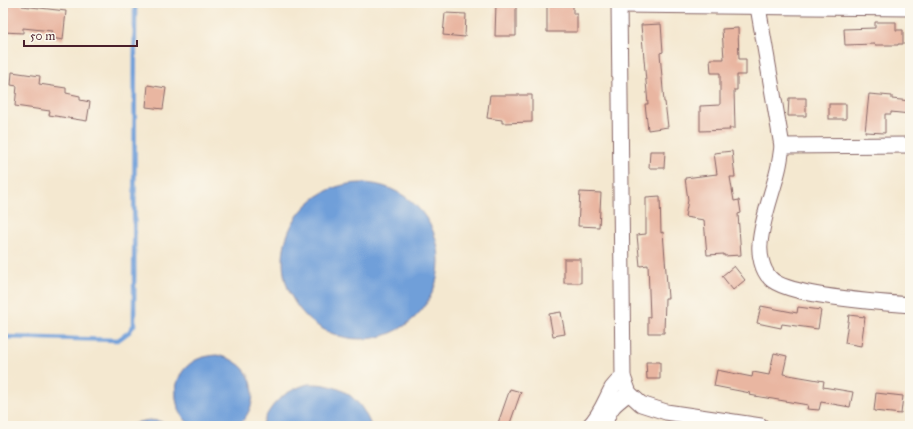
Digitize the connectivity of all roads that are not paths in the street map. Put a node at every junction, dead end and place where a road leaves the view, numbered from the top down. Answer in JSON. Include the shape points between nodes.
{"nodes":[{"id":1,"x":619,"y":4,"type":"edge"},
{"id":2,"x":758,"y":7,"type":"junction"},
{"id":3,"x":910,"y":8,"type":"edge"},
{"id":4,"x":910,"y":145,"type":"edge"},
{"id":5,"x":782,"y":146,"type":"junction"},
{"id":6,"x":910,"y":305,"type":"edge"},
{"id":7,"x":623,"y":377,"type":"junction"},
{"id":8,"x":629,"y":393,"type":"junction"},
{"id":9,"x":671,"y":420,"type":"edge"},
{"id":10,"x":589,"y":426,"type":"edge"},
{"id":11,"x":604,"y":426,"type":"edge"},
{"id":12,"x":761,"y":426,"type":"edge"}],
"edges":[{"from":1,"to":2,"type":"street"},
{"from":1,"to":7,"type":"street"},
{"from":2,"to":3,"type":"street"},
{"from":2,"to":5,"type":"street"},
{"from":4,"to":5,"type":"street"},
{"from":5,"to":6,"type":"street","via":[[779,168],[763,220],[759,246],[762,266],[770,278],[780,285],[796,290],[852,300]]},
{"from":7,"to":8,"type":"street"},
{"from":7,"to":10,"type":"street","via":[[613,387]]},
{"from":8,"to":9,"type":"street","via":[[642,404]]},
{"from":8,"to":11,"type":"street","via":[[608,411]]},
{"from":9,"to":12,"type":"street"}]}
